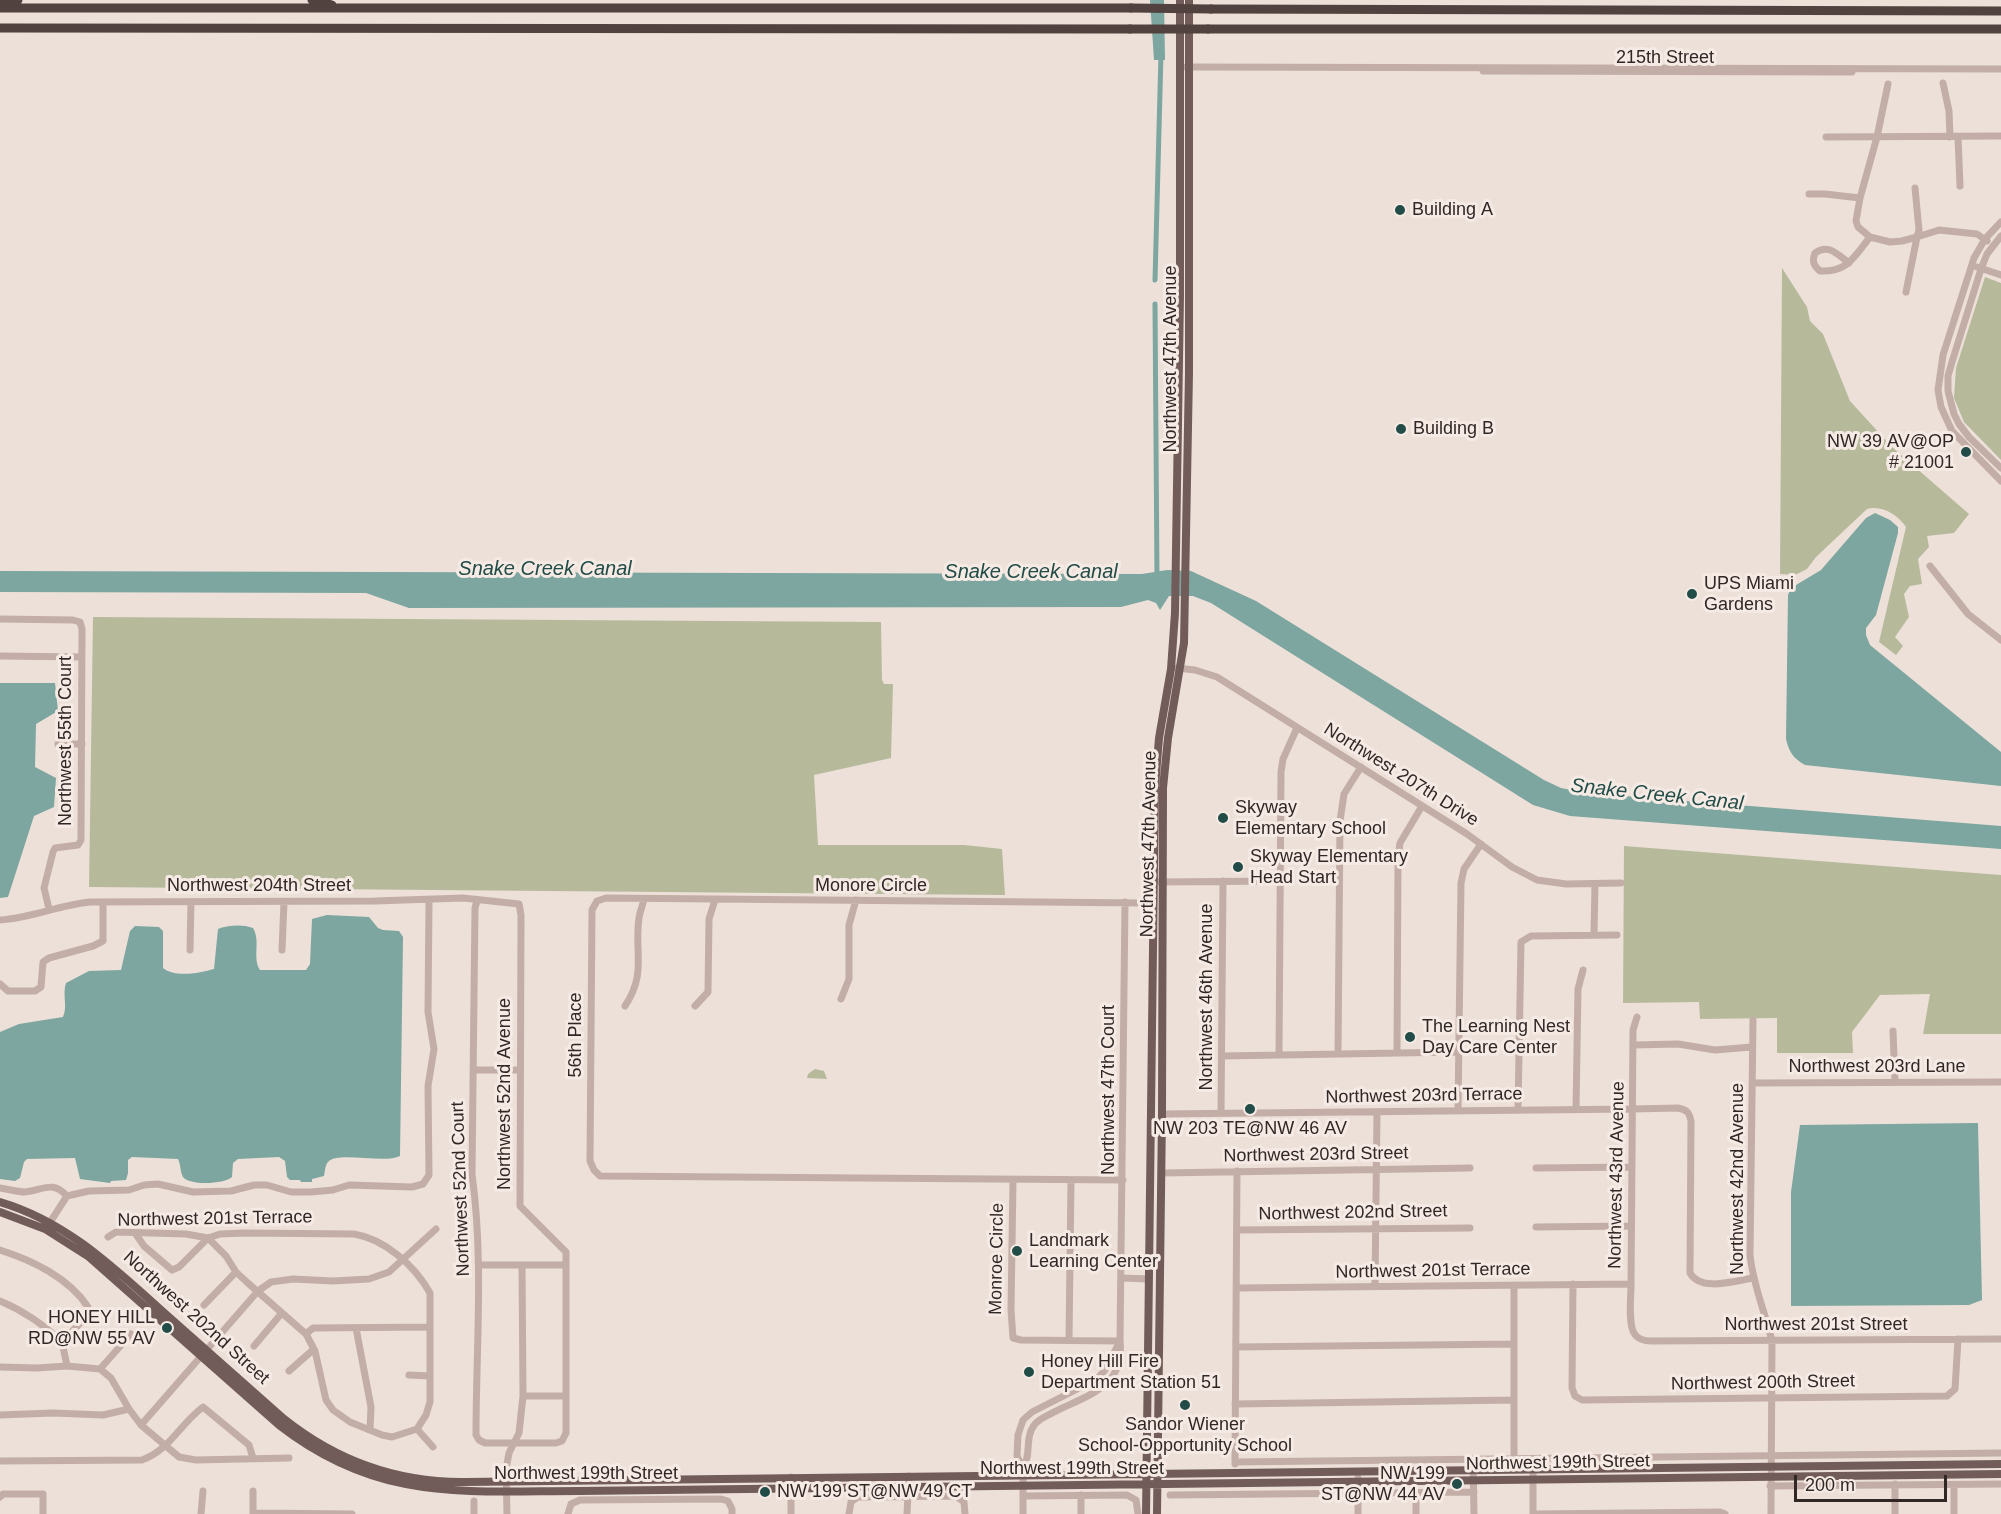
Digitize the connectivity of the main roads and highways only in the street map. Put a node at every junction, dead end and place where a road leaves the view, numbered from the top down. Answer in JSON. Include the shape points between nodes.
{"nodes":[{"id":1,"x":0,"y":0,"type":"edge"},
{"id":2,"x":18,"y":0,"type":"edge"},
{"id":3,"x":312,"y":0,"type":"edge"},
{"id":4,"x":1180,"y":0,"type":"edge"},
{"id":5,"x":1189,"y":0,"type":"edge"},
{"id":6,"x":0,"y":8,"type":"edge"},
{"id":7,"x":343,"y":9,"type":"junction"},
{"id":8,"x":2001,"y":11,"type":"edge"},
{"id":9,"x":0,"y":28,"type":"edge"},
{"id":10,"x":2001,"y":29,"type":"edge"},
{"id":11,"x":1185,"y":67,"type":"junction"},
{"id":12,"x":1176,"y":669,"type":"junction"},
{"id":13,"x":1151,"y":1097,"type":"junction"},
{"id":14,"x":1162,"y":1114,"type":"junction"},
{"id":15,"x":1162,"y":1173,"type":"junction"},
{"id":16,"x":1151,"y":1181,"type":"junction"},
{"id":17,"x":0,"y":1202,"type":"edge"},
{"id":18,"x":0,"y":1212,"type":"edge"},
{"id":19,"x":48,"y":1226,"type":"junction"},
{"id":20,"x":1149,"y":1309,"type":"junction"},
{"id":21,"x":1159,"y":1324,"type":"junction"},
{"id":22,"x":2001,"y":1464,"type":"edge"},
{"id":23,"x":363,"y":1470,"type":"joint"},
{"id":24,"x":1146,"y":1473,"type":"junction"},
{"id":25,"x":1158,"y":1474,"type":"junction"},
{"id":26,"x":2001,"y":1474,"type":"edge"},
{"id":27,"x":1146,"y":1485,"type":"junction"},
{"id":28,"x":1158,"y":1485,"type":"junction"},
{"id":29,"x":507,"y":1486,"type":"junction"},
{"id":30,"x":1146,"y":1514,"type":"edge"},
{"id":31,"x":1157,"y":1514,"type":"edge"}],
"edges":[{"from":1,"to":2,"type":"highway"},
{"from":3,"to":7,"type":"highway"},
{"from":4,"to":11,"type":"main road"},
{"from":5,"to":11,"type":"main road"},
{"from":6,"to":7,"type":"highway"},
{"from":7,"to":8,"type":"highway","bridge":true},
{"from":9,"to":10,"type":"highway","bridge":true},
{"from":11,"to":12,"type":"main road","name":"Northwest 47th Avenue","via":[[1180,296],[1181,567]]},
{"from":12,"to":13,"type":"main road","name":"Northwest 47th Avenue","via":[[1156,761]]},
{"from":12,"to":14,"type":"main road","name":"Northwest 47th Avenue","via":[[1165,765]]},
{"from":13,"to":14,"type":"main road"},
{"from":13,"to":16,"type":"main road","name":"Northwest 47th Avenue"},
{"from":14,"to":15,"type":"main road","name":"Northwest 47th Avenue"},
{"from":15,"to":16,"type":"main road"},
{"from":15,"to":21,"type":"main road","name":"Northwest 47th Avenue"},
{"from":16,"to":20,"type":"main road","name":"Northwest 47th Avenue"},
{"from":17,"to":19,"type":"main road","name":"Northwest 202nd Street"},
{"from":18,"to":19,"type":"main road","name":"Northwest 202nd Street"},
{"from":19,"to":23,"type":"main road","name":"Northwest 202nd Street","via":[[94,1251],[204,1353],[299,1431]]},
{"from":20,"to":21,"type":"main road"},
{"from":20,"to":24,"type":"main road","name":"Northwest 47th Avenue"},
{"from":21,"to":25,"type":"main road","name":"Northwest 47th Avenue"},
{"from":22,"to":25,"type":"main road","name":"Northwest 199th Street"},
{"from":23,"to":29,"type":"main road","name":"Northwest 199th Street","via":[[429,1481]]},
{"from":24,"to":25,"type":"main road","name":"Northwest 199th Street"},
{"from":24,"to":27,"type":"main road","name":"Northwest 47th Avenue"},
{"from":24,"to":29,"type":"main road","name":"Northwest 199th Street","via":[[652,1479]]},
{"from":25,"to":28,"type":"main road","name":"Northwest 47th Avenue"},
{"from":26,"to":28,"type":"main road","name":"Northwest 199th Street","via":[[1770,1482],[1473,1480]]},
{"from":27,"to":28,"type":"main road","name":"Northwest 199th Street"},
{"from":27,"to":29,"type":"main road","name":"Northwest 199th Street","via":[[652,1490]]},
{"from":27,"to":30,"type":"main road","name":"Northwest 47th Avenue"},
{"from":28,"to":31,"type":"main road","name":"Northwest 47th Avenue"}]}
